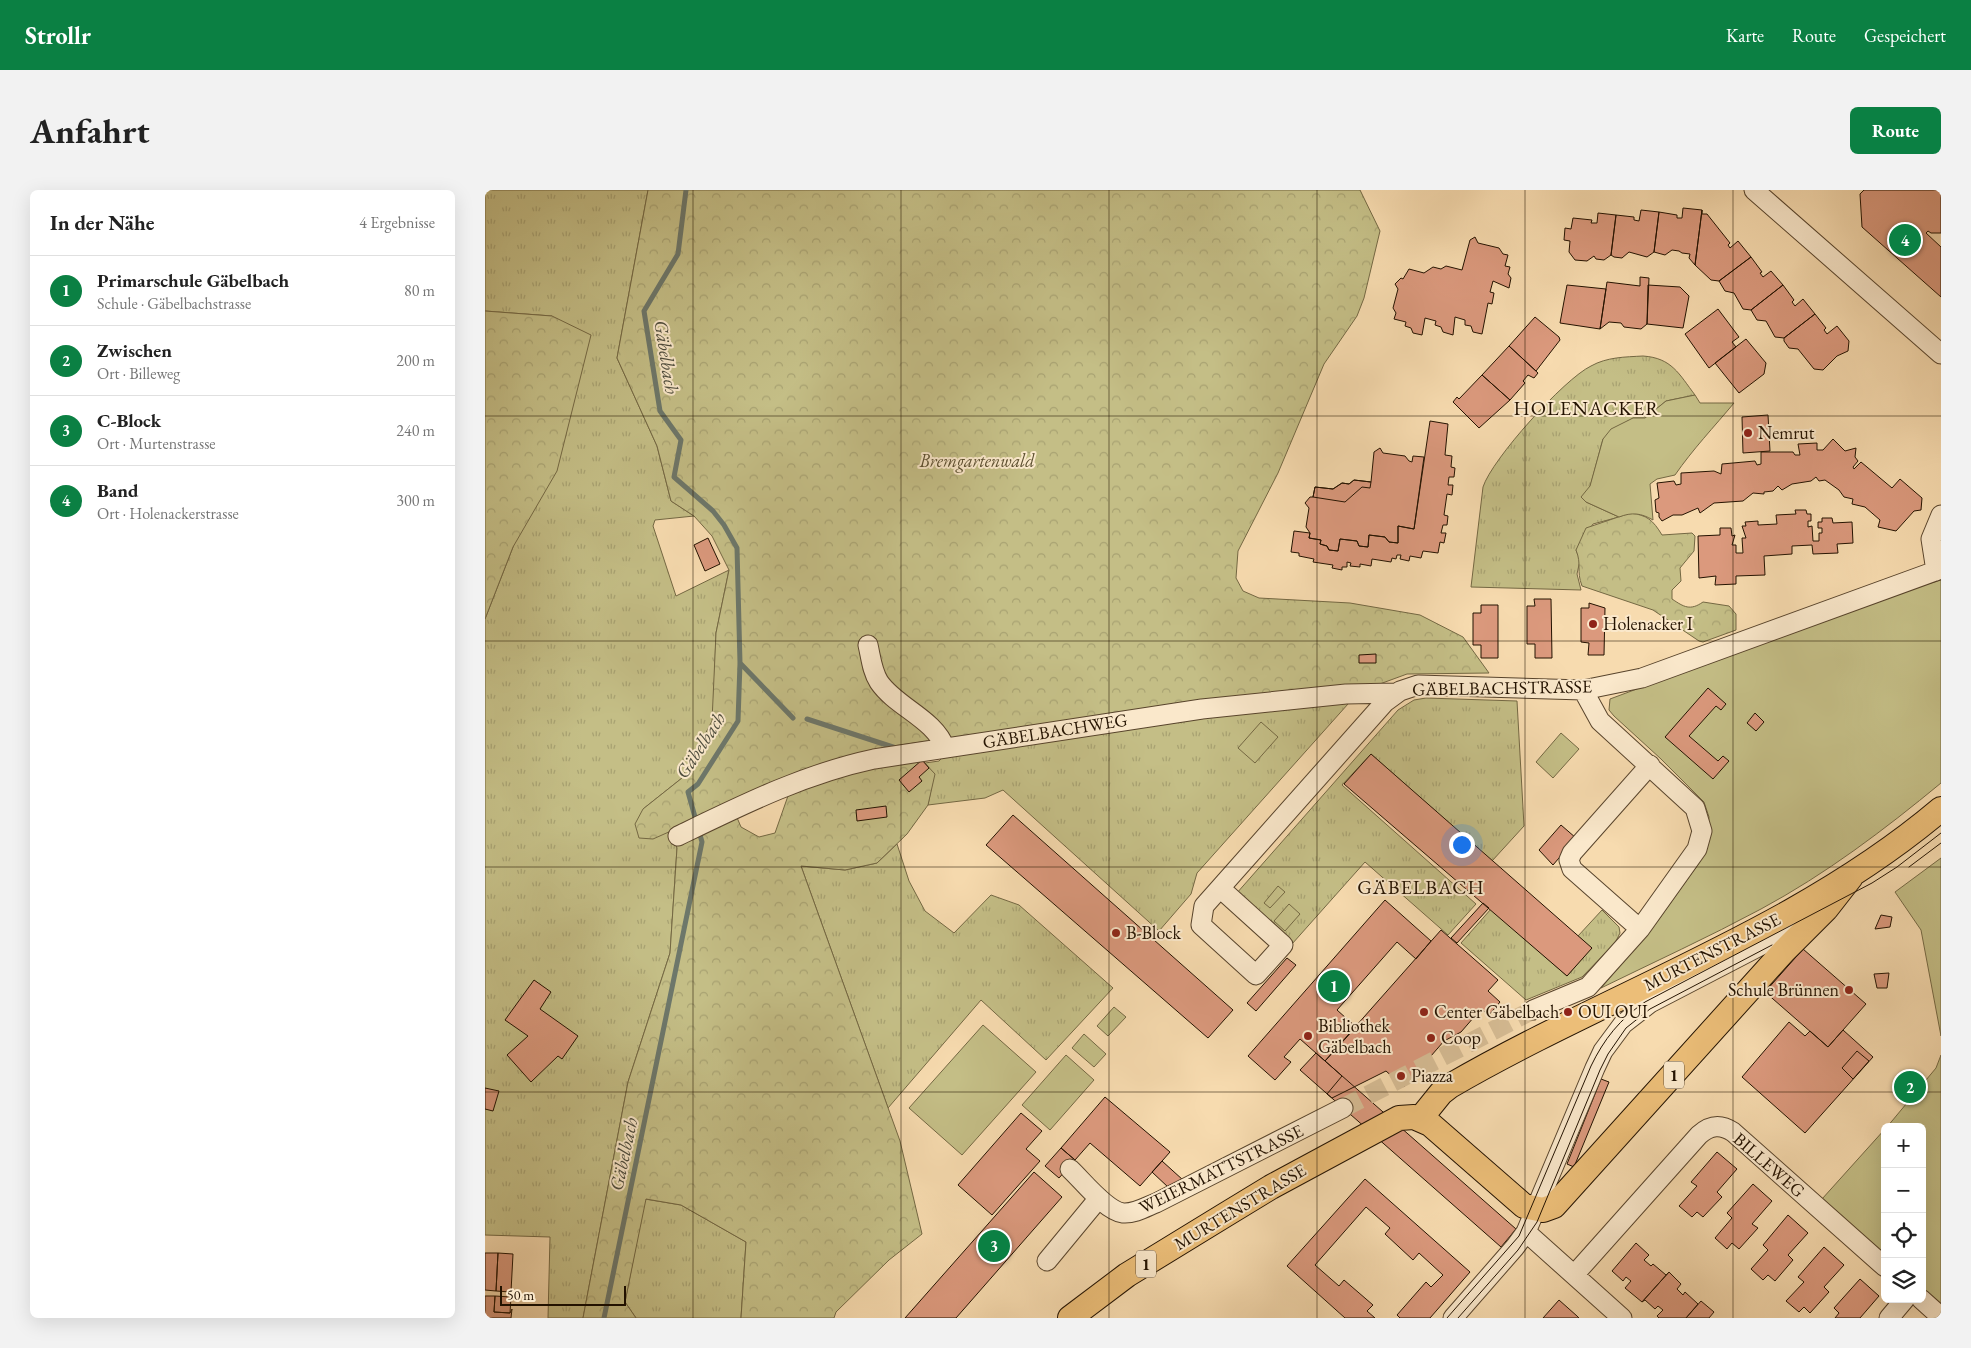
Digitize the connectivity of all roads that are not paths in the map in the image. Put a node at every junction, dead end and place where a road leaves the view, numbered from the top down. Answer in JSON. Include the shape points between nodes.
{"nodes":[{"id":1,"x":1754,"y":190,"type":"edge"},
{"id":2,"x":1941,"y":354,"type":"edge"},
{"id":3,"x":1940,"y":524,"type":"edge"},
{"id":4,"x":1939,"y":570,"type":"edge"},
{"id":5,"x":869,"y":645,"type":"dead end"},
{"id":6,"x":1583,"y":690,"type":"junction"},
{"id":7,"x":1396,"y":693,"type":"junction"},
{"id":8,"x":945,"y":748,"type":"junction"},
{"id":9,"x":1650,"y":765,"type":"junction"},
{"id":10,"x":1941,"y":809,"type":"edge"},
{"id":11,"x":678,"y":836,"type":"dead end"},
{"id":12,"x":1851,"y":877,"type":"junction"},
{"id":13,"x":1219,"y":888,"type":"junction"},
{"id":14,"x":1815,"y":918,"type":"junction"},
{"id":15,"x":1640,"y":929,"type":"junction"},
{"id":16,"x":1671,"y":973,"type":"junction"},
{"id":17,"x":1650,"y":1003,"type":"junction"},
{"id":18,"x":1533,"y":1010,"type":"tunnel mouth"},
{"id":19,"x":1343,"y":1108,"type":"tunnel mouth"},
{"id":20,"x":1420,"y":1119,"type":"junction"},
{"id":21,"x":1070,"y":1169,"type":"dead end"},
{"id":22,"x":1099,"y":1198,"type":"junction"},
{"id":23,"x":1537,"y":1210,"type":"junction"},
{"id":24,"x":1526,"y":1232,"type":"junction"},
{"id":25,"x":1047,"y":1261,"type":"dead end"},
{"id":26,"x":1881,"y":1263,"type":"edge"},
{"id":27,"x":1574,"y":1275,"type":"junction"},
{"id":28,"x":1902,"y":1303,"type":"edge"},
{"id":29,"x":1925,"y":1303,"type":"edge"},
{"id":30,"x":1941,"y":1317,"type":"edge"},
{"id":31,"x":1070,"y":1318,"type":"edge"},
{"id":32,"x":1453,"y":1318,"type":"edge"},
{"id":33,"x":1622,"y":1318,"type":"edge"},
{"id":34,"x":1889,"y":1318,"type":"edge"}],
"edges":[{"from":1,"to":2,"type":"street"},
{"from":3,"to":4,"type":"street","via":[[1931,539]]},
{"from":4,"to":6,"type":"street","name":"GÄBELBACHSTRASSE","via":[[1642,678]]},
{"from":5,"to":8,"type":"street","via":[[879,683],[937,734]]},
{"from":6,"to":7,"type":"street","name":"GÄBELBACHSTRASSE","via":[[1418,685]]},
{"from":6,"to":9,"type":"street","via":[[1600,721]]},
{"from":7,"to":8,"type":"street","name":"GÄBELBACHWEG","via":[[1346,694],[1202,709]]},
{"from":7,"to":13,"type":"street","name":"GÄBELBACHSTRASSE"},
{"from":8,"to":11,"type":"street","name":"GÄBELBACHWEG","via":[[840,766],[787,784]]},
{"from":9,"to":15,"type":"street","via":[[1695,808],[1701,831],[1693,858]]},
{"from":9,"to":15,"type":"street","via":[[1569,860],[1572,869]]},
{"from":10,"to":12,"type":"main road","name":"MURTENSTRASSE","number":"1","via":[[1883,856]]},
{"from":12,"to":14,"type":"main road","name":"MURTENSTRASSE","number":"1"},
{"from":12,"to":16,"type":"main road","name":"MURTENSTRASSE","number":"1"},
{"from":13,"to":13,"type":"street","name":"GÄBELBACHSTRASSE","via":[[1204,906],[1201,925],[1256,975],[1283,945]]},
{"from":14,"to":17,"type":"street"},
{"from":14,"to":23,"type":"main road","name":"MURTENSTRASSE","number":"1","via":[[1560,1202],[1547,1210]]},
{"from":15,"to":18,"type":"street","via":[[1588,987]]},
{"from":16,"to":17,"type":"street"},
{"from":16,"to":20,"type":"main road","name":"MURTENSTRASSE","number":"1","via":[[1460,1080],[1441,1093]]},
{"from":17,"to":23,"type":"street","via":[[1623,1024],[1603,1051]]},
{"from":19,"to":22,"type":"street","name":"WEIERMATTSTRASSE","via":[[1138,1210],[1115,1211]]},
{"from":20,"to":23,"type":"main road","via":[[1430,1124],[1520,1203]]},
{"from":20,"to":31,"type":"main road","name":"MURTENSTRASSE","number":"1","via":[[1409,1116],[1394,1120],[1271,1187],[1127,1275]]},
{"from":21,"to":22,"type":"street","name":"WEIERMATTSTRASSE"},
{"from":22,"to":25,"type":"street"},
{"from":23,"to":24,"type":"street"},
{"from":24,"to":27,"type":"street"},
{"from":24,"to":32,"type":"street"},
{"from":26,"to":27,"type":"street","name":"BILLEWEG","via":[[1733,1132],[1717,1126],[1707,1128],[1699,1135]]},
{"from":27,"to":33,"type":"street"},
{"from":28,"to":34,"type":"street"},
{"from":29,"to":30,"type":"street"}]}
